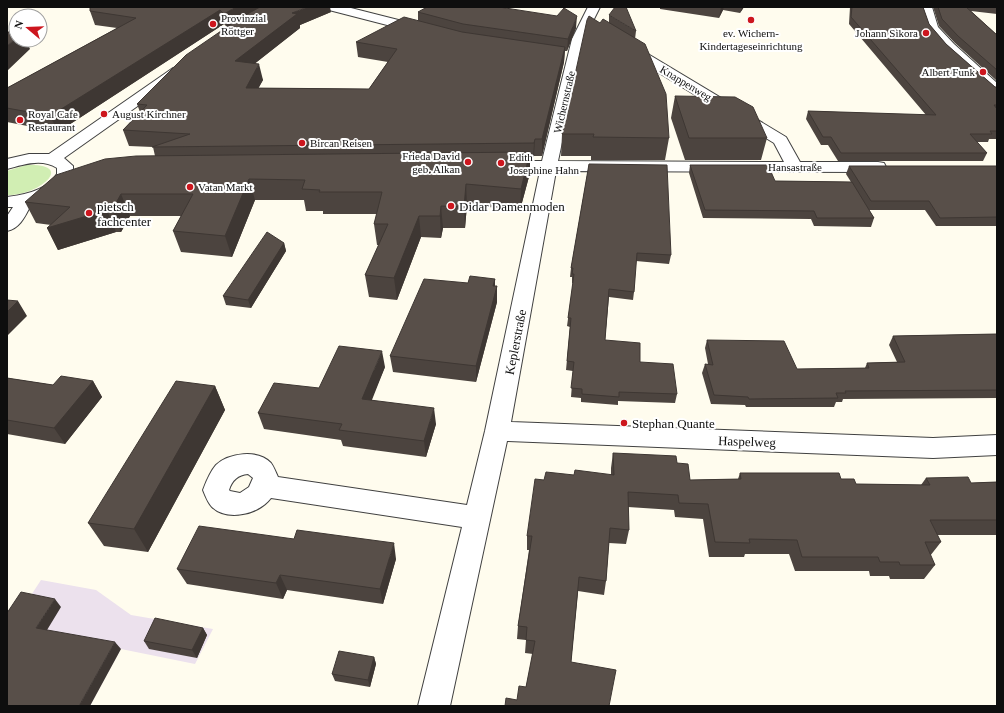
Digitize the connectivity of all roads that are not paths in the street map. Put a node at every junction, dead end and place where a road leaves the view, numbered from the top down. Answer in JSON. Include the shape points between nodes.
{"nodes":[{"id":1,"x":332,"y":7,"type":"edge"},
{"id":2,"x":594,"y":7,"type":"edge"},
{"id":3,"x":926,"y":7,"type":"edge"},
{"id":4,"x":588,"y":20,"type":"junction"},
{"id":5,"x":432,"y":33,"type":"edge"},
{"id":6,"x":590,"y":35,"type":"junction"},
{"id":7,"x":619,"y":43,"type":"edge"},
{"id":8,"x":559,"y":56,"type":"edge"},
{"id":9,"x":574,"y":58,"type":"junction"},
{"id":10,"x":189,"y":64,"type":"edge"},
{"id":11,"x":997,"y":90,"type":"edge"},
{"id":12,"x":53,"y":159,"type":"junction"},
{"id":13,"x":7,"y":164,"type":"edge"},
{"id":14,"x":486,"y":166,"type":"edge"},
{"id":15,"x":549,"y":166,"type":"junction"},
{"id":16,"x":795,"y":167,"type":"junction"},
{"id":17,"x":896,"y":167,"type":"edge"},
{"id":18,"x":25,"y":200,"type":"junction"},
{"id":19,"x":7,"y":202,"type":"edge"},
{"id":20,"x":7,"y":226,"type":"edge"},
{"id":21,"x":497,"y":431,"type":"junction"},
{"id":22,"x":997,"y":445,"type":"edge"},
{"id":23,"x":265,"y":486,"type":"dead end"},
{"id":24,"x":476,"y":518,"type":"junction"},
{"id":25,"x":434,"y":706,"type":"edge"}],
"edges":[{"from":1,"to":5,"type":"street"},
{"from":2,"to":4,"type":"street","name":"Wichernstraße"},
{"from":3,"to":11,"type":"street","via":[[932,28],[949,47]]},
{"from":4,"to":6,"type":"street"},
{"from":4,"to":6,"type":"street","name":"Wichernstraße"},
{"from":6,"to":9,"type":"street","name":"Wichernstraße"},
{"from":7,"to":16,"type":"street","name":"Knappenweg","via":[[780,140]]},
{"from":8,"to":9,"type":"street"},
{"from":9,"to":15,"type":"street","name":"Wichernstraße"},
{"from":10,"to":12,"type":"street"},
{"from":12,"to":13,"type":"street","via":[[27,159]]},
{"from":12,"to":18,"type":"street","via":[[65,166],[72,177],[46,192]]},
{"from":14,"to":15,"type":"street","name":"Hansastraße"},
{"from":15,"to":16,"type":"street","name":"Hansastraße"},
{"from":15,"to":21,"type":"street","name":"Keplerstraße"},
{"from":16,"to":17,"type":"street","name":"Hansastraße"},
{"from":18,"to":19,"type":"street"},
{"from":18,"to":20,"type":"street","via":[[16,217]]},
{"from":21,"to":22,"type":"street","name":"Haspelweg","via":[[933,448]]},
{"from":21,"to":24,"type":"street","name":"Keplerstraße"},
{"from":23,"to":24,"type":"street"},
{"from":24,"to":25,"type":"street","name":"Keplerstraße"}]}
